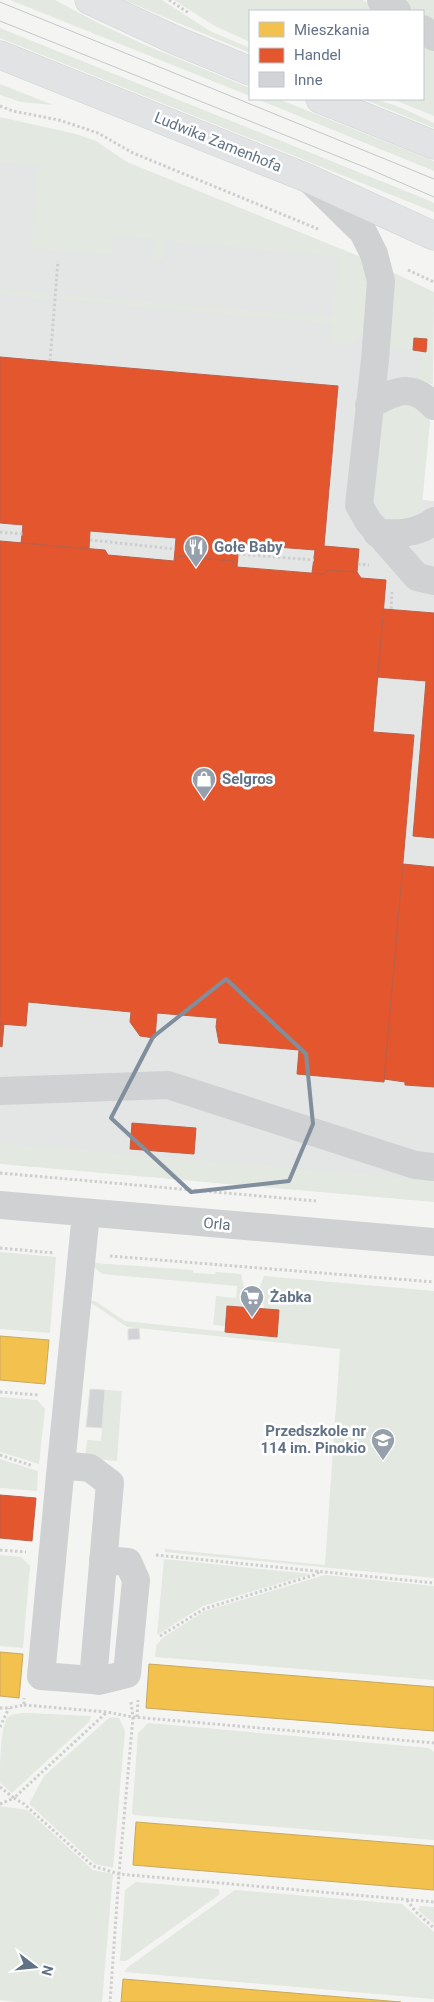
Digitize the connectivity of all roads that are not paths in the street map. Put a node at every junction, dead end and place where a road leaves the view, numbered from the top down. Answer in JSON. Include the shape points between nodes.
{"nodes":[{"id":1,"x":89,"y":0,"type":"edge"},
{"id":2,"x":381,"y":0,"type":"edge"},
{"id":3,"x":396,"y":10,"type":"edge"},
{"id":4,"x":0,"y":54,"type":"edge"},
{"id":5,"x":249,"y":71,"type":"edge"},
{"id":6,"x":322,"y":100,"type":"edge"},
{"id":7,"x":434,"y":145,"type":"edge"},
{"id":8,"x":307,"y":178,"type":"junction"},
{"id":9,"x":434,"y":236,"type":"edge"},
{"id":10,"x":380,"y":399,"type":"junction"},
{"id":11,"x":434,"y":406,"type":"edge"},
{"id":12,"x":434,"y":521,"type":"edge"},
{"id":13,"x":377,"y":532,"type":"junction"},
{"id":14,"x":434,"y":582,"type":"edge"},
{"id":15,"x":0,"y":1091,"type":"edge"},
{"id":16,"x":434,"y":1167,"type":"edge"},
{"id":17,"x":0,"y":1205,"type":"edge"},
{"id":18,"x":86,"y":1213,"type":"junction"},
{"id":19,"x":434,"y":1242,"type":"edge"},
{"id":20,"x":51,"y":1467,"type":"junction"},
{"id":21,"x":116,"y":1561,"type":"junction"},
{"id":22,"x":93,"y":1680,"type":"junction"}],
"edges":[{"from":1,"to":5,"type":"main road"},
{"from":2,"to":3,"type":"street"},
{"from":4,"to":8,"type":"main road","name":"Ludwika Zamenhofa"},
{"from":6,"to":7,"type":"main road"},
{"from":8,"to":9,"type":"main road","name":"Ludwika Zamenhofa"},
{"from":8,"to":10,"type":"street","via":[[363,232],[374,254],[381,281],[375,360]]},
{"from":10,"to":11,"type":"street","via":[[401,390],[413,391]]},
{"from":10,"to":13,"type":"street","via":[[359,505]]},
{"from":12,"to":13,"type":"street","via":[[424,528],[399,534]]},
{"from":13,"to":14,"type":"street","via":[[417,577]]},
{"from":15,"to":16,"type":"street","via":[[168,1085],[415,1165]]},
{"from":17,"to":18,"type":"street","name":"Orla"},
{"from":18,"to":19,"type":"street","name":"Orla"},
{"from":18,"to":20,"type":"street","via":[[67,1398]]},
{"from":20,"to":21,"type":"street","via":[[90,1468],[110,1483]]},
{"from":20,"to":22,"type":"street","via":[[41,1676]]},
{"from":21,"to":22,"type":"street"},
{"from":21,"to":22,"type":"street","via":[[136,1580],[127,1674]]}]}
